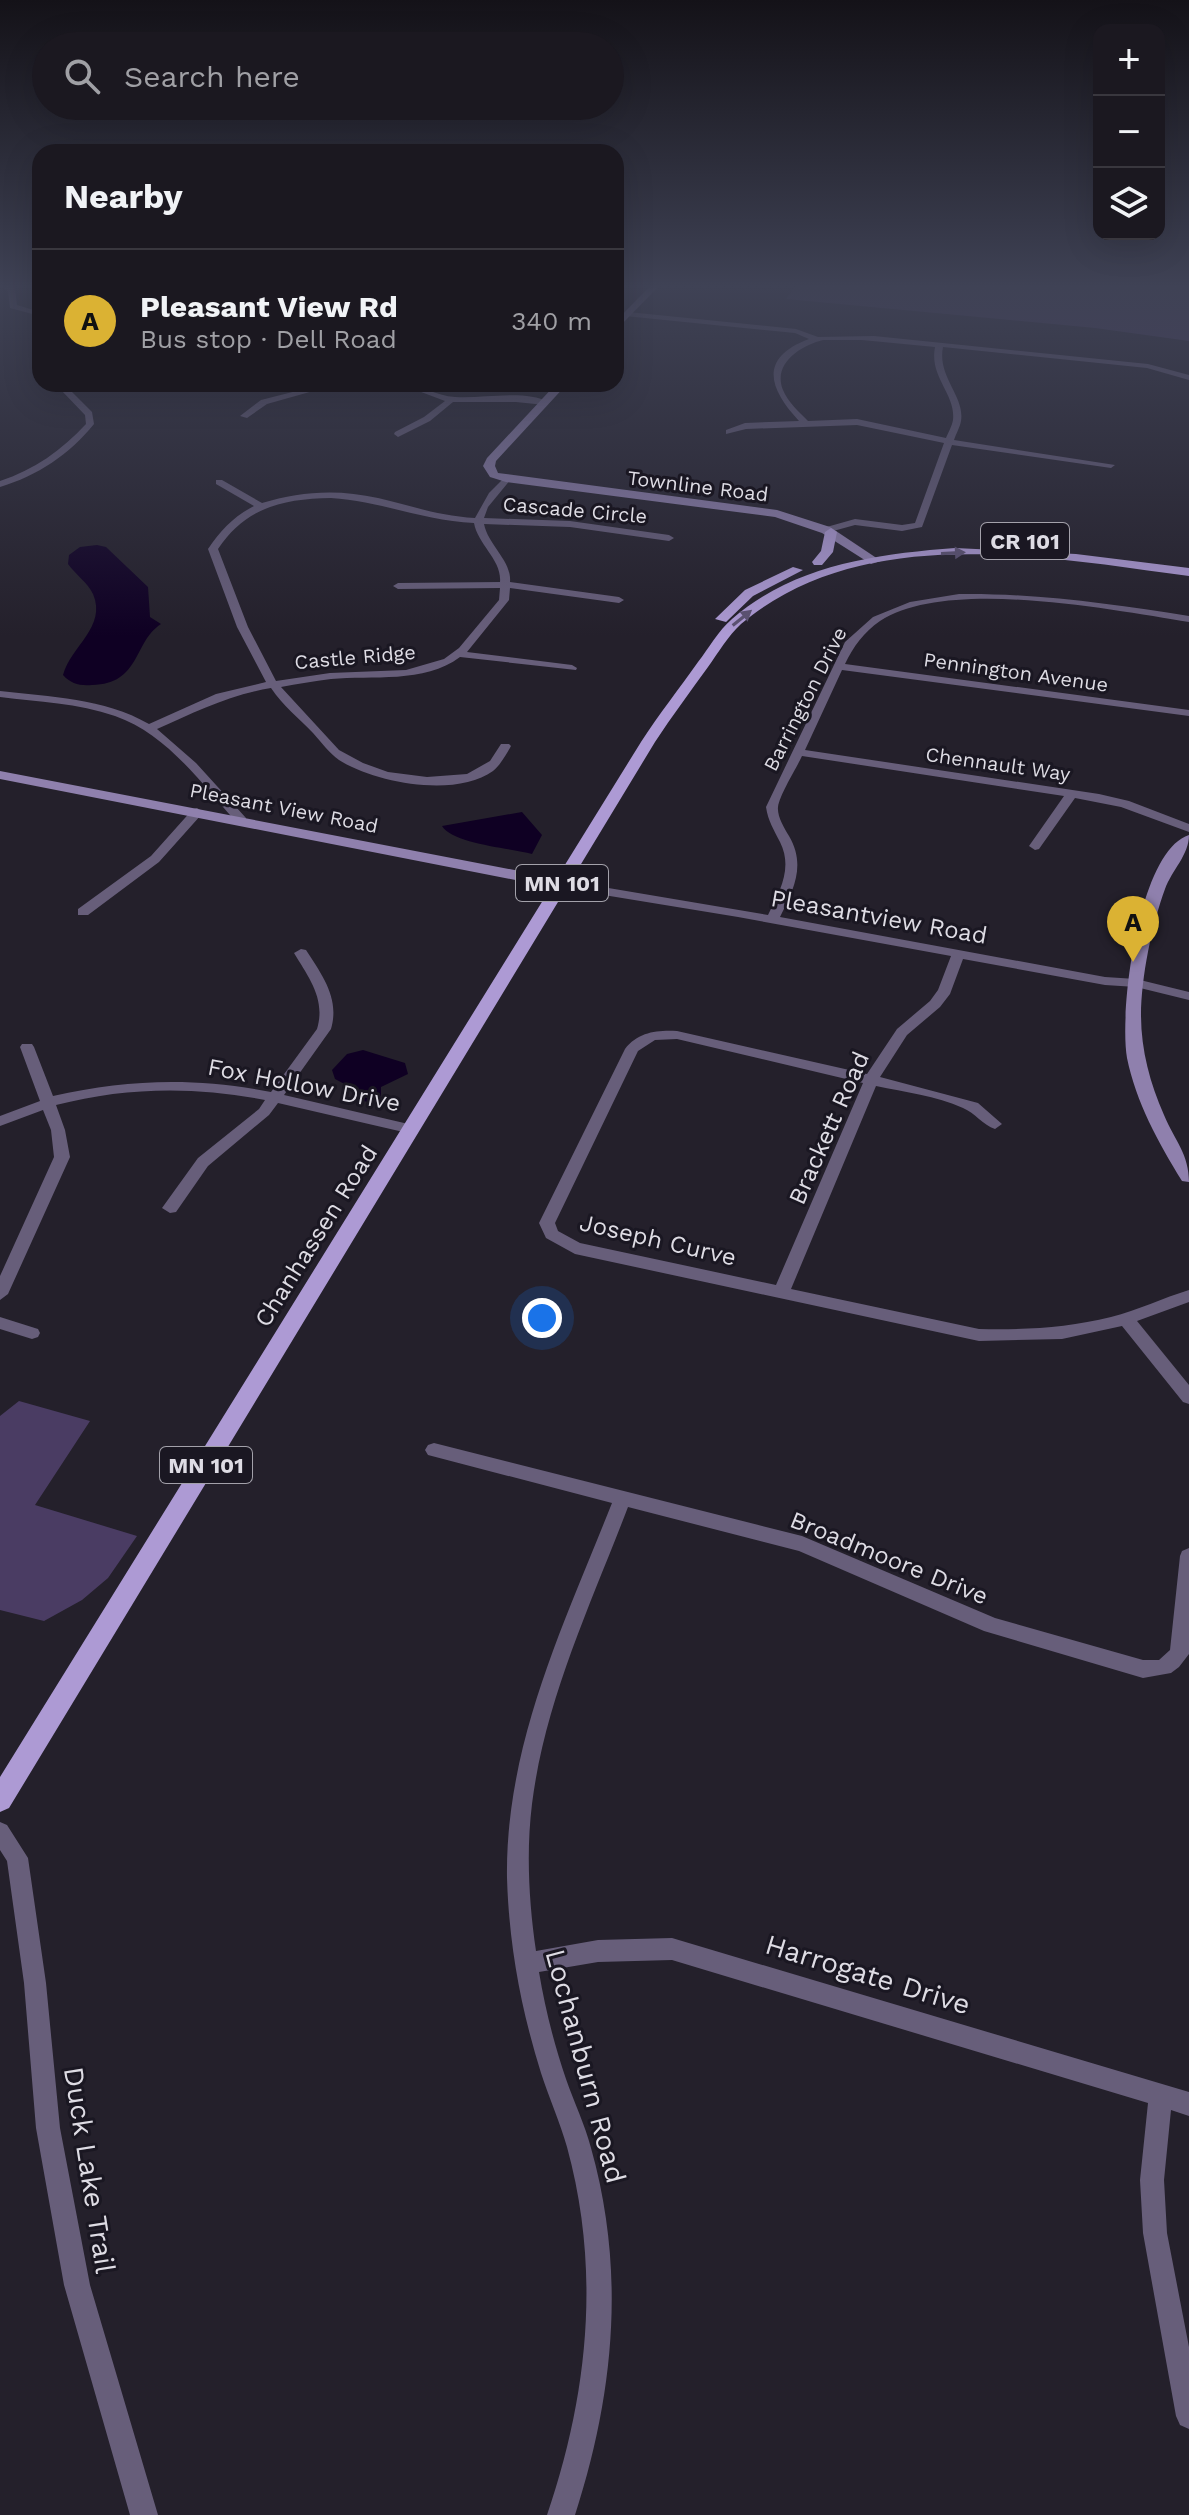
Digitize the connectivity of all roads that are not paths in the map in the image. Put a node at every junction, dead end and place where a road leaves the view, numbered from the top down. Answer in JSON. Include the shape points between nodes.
{"nodes":[{"id":1,"x":75,"y":401,"type":"edge"},
{"id":2,"x":266,"y":401,"type":"edge"},
{"id":3,"x":449,"y":401,"type":"edge"},
{"id":4,"x":515,"y":401,"type":"edge"},
{"id":5,"x":787,"y":401,"type":"edge"},
{"id":6,"x":952,"y":401,"type":"edge"},
{"id":7,"x":545,"y":402,"type":"joint"},
{"id":8,"x":244,"y":416,"type":"dead end"},
{"id":9,"x":804,"y":422,"type":"junction"},
{"id":10,"x":729,"y":432,"type":"dead end"},
{"id":11,"x":398,"y":434,"type":"dead end"},
{"id":12,"x":951,"y":442,"type":"junction"},
{"id":13,"x":1111,"y":465,"type":"dead end"},
{"id":14,"x":506,"y":479,"type":"junction"},
{"id":15,"x":219,"y":482,"type":"dead end"},
{"id":16,"x":0,"y":484,"type":"edge"},
{"id":17,"x":262,"y":507,"type":"junction"},
{"id":18,"x":477,"y":520,"type":"junction"},
{"id":19,"x":828,"y":531,"type":"junction"},
{"id":20,"x":669,"y":538,"type":"dead end"},
{"id":21,"x":860,"y":550,"type":"junction"},
{"id":22,"x":1189,"y":560,"type":"edge"},
{"id":23,"x":875,"y":561,"type":"junction"},
{"id":24,"x":818,"y":562,"type":"junction"},
{"id":25,"x":1189,"y":572,"type":"edge"},
{"id":26,"x":507,"y":584,"type":"junction"},
{"id":27,"x":398,"y":586,"type":"dead end"},
{"id":28,"x":619,"y":600,"type":"dead end"},
{"id":29,"x":1189,"y":619,"type":"edge"},
{"id":30,"x":458,"y":654,"type":"junction"},
{"id":31,"x":839,"y":666,"type":"junction"},
{"id":32,"x":572,"y":668,"type":"dead end"},
{"id":33,"x":272,"y":683,"type":"junction"},
{"id":34,"x":0,"y":694,"type":"edge"},
{"id":35,"x":675,"y":699,"type":"junction"},
{"id":36,"x":1189,"y":713,"type":"edge"},
{"id":37,"x":147,"y":729,"type":"junction"},
{"id":38,"x":505,"y":746,"type":"dead end"},
{"id":39,"x":797,"y":752,"type":"junction"},
{"id":40,"x":0,"y":775,"type":"edge"},
{"id":41,"x":1072,"y":793,"type":"junction"},
{"id":42,"x":197,"y":812,"type":"junction"},
{"id":43,"x":242,"y":821,"type":"junction"},
{"id":44,"x":1189,"y":828,"type":"edge"},
{"id":45,"x":1189,"y":840,"type":"edge"},
{"id":46,"x":1035,"y":846,"type":"dead end"},
{"id":47,"x":561,"y":884,"type":"junction"},
{"id":48,"x":83,"y":912,"type":"dead end"},
{"id":49,"x":772,"y":919,"type":"junction"},
{"id":50,"x":301,"y":953,"type":"dead end"},
{"id":51,"x":958,"y":954,"type":"junction"},
{"id":52,"x":1136,"y":983,"type":"junction"},
{"id":53,"x":1189,"y":996,"type":"edge"},
{"id":54,"x":27,"y":1047,"type":"dead end"},
{"id":55,"x":871,"y":1080,"type":"junction"},
{"id":56,"x":275,"y":1097,"type":"junction"},
{"id":57,"x":46,"y":1103,"type":"junction"},
{"id":58,"x":0,"y":1121,"type":"edge"},
{"id":59,"x":995,"y":1124,"type":"dead end"},
{"id":60,"x":412,"y":1129,"type":"junction"},
{"id":61,"x":1189,"y":1176,"type":"edge"},
{"id":62,"x":170,"y":1208,"type":"dead end"},
{"id":63,"x":781,"y":1293,"type":"junction"},
{"id":64,"x":0,"y":1294,"type":"edge"},
{"id":65,"x":1189,"y":1296,"type":"edge"},
{"id":66,"x":1127,"y":1320,"type":"junction"},
{"id":67,"x":0,"y":1323,"type":"edge"},
{"id":68,"x":32,"y":1333,"type":"dead end"},
{"id":69,"x":1189,"y":1397,"type":"edge"},
{"id":70,"x":434,"y":1450,"type":"dead end"},
{"id":71,"x":622,"y":1500,"type":"junction"},
{"id":72,"x":1189,"y":1556,"type":"edge"},
{"id":73,"x":0,"y":1800,"type":"edge"},
{"id":74,"x":0,"y":1832,"type":"edge"},
{"id":75,"x":525,"y":1965,"type":"junction"},
{"id":76,"x":1161,"y":2095,"type":"junction"},
{"id":77,"x":1189,"y":2104,"type":"edge"},
{"id":78,"x":1189,"y":2416,"type":"edge"},
{"id":79,"x":144,"y":2515,"type":"edge"},
{"id":80,"x":561,"y":2515,"type":"edge"}],
"edges":[{"from":1,"to":16,"type":"street","via":[[91,419],[86,430],[33,472]]},
{"from":2,"to":8,"type":"street"},
{"from":3,"to":11,"type":"street"},
{"from":4,"to":7,"type":"street"},
{"from":5,"to":9,"type":"street"},
{"from":6,"to":12,"type":"street","via":[[957,411]]},
{"from":7,"to":14,"type":"street","via":[[491,460],[491,472]]},
{"from":9,"to":10,"type":"street"},
{"from":9,"to":12,"type":"street","via":[[874,424]]},
{"from":12,"to":13,"type":"street"},
{"from":12,"to":19,"type":"street","via":[[919,525],[855,522]]},
{"from":14,"to":18,"type":"street"},
{"from":14,"to":19,"type":"street","name":"Townline Road","via":[[762,512]]},
{"from":15,"to":17,"type":"street"},
{"from":17,"to":18,"type":"street","name":"Cascade Circle","via":[[294,499],[352,497],[435,518]]},
{"from":17,"to":33,"type":"street","name":"Cascade Circle","via":[[231,523],[213,549]]},
{"from":18,"to":20,"type":"street","name":"Cascade Circle","via":[[557,523]]},
{"from":18,"to":26,"type":"street","via":[[478,533],[506,572]]},
{"from":19,"to":21,"type":"street","name":"Townline Road"},
{"from":19,"to":24,"type":"main road","via":[[827,552]]},
{"from":21,"to":22,"type":"main road","number":"CR 101","via":[[987,539]]},
{"from":21,"to":23,"type":"street","name":"Townline Road"},
{"from":21,"to":24,"type":"main road","number":"MN 101"},
{"from":23,"to":25,"type":"main road","name":"CR 101","number":"CR 101","one_way":true,"via":[[1009,551]]},
{"from":35,"to":23,"type":"main road","number":"MN 101","one_way":true,"via":[[736,621],[760,604],[800,582]]},
{"from":24,"to":35,"type":"main road","number":"MN 101","via":[[768,582],[726,613]]},
{"from":26,"to":27,"type":"street"},
{"from":26,"to":28,"type":"street"},
{"from":26,"to":30,"type":"street","name":"Castle Ridge","via":[[504,600]]},
{"from":29,"to":31,"type":"street","name":"Barrington Drive","via":[[1022,598],[946,598],[902,607],[869,623],[857,633]]},
{"from":30,"to":32,"type":"street"},
{"from":30,"to":33,"type":"street","name":"Castle Ridge","via":[[407,673]]},
{"from":31,"to":36,"type":"street","name":"Pennington Avenue"},
{"from":31,"to":39,"type":"street","name":"Barrington Drive"},
{"from":33,"to":37,"type":"street","name":"Castle Ridge","via":[[220,696]]},
{"from":33,"to":38,"type":"street","via":[[333,751],[389,775],[466,779],[486,772],[499,761]]},
{"from":34,"to":37,"type":"street","via":[[107,712]]},
{"from":35,"to":47,"type":"main road","name":"Chanhassen Road","number":"MN 101"},
{"from":37,"to":43,"type":"street","via":[[185,759]]},
{"from":39,"to":41,"type":"street","name":"Chennault Way"},
{"from":39,"to":49,"type":"street","name":"Barrington Drive","via":[[772,807],[793,864]]},
{"from":40,"to":42,"type":"street","name":"Pleasant View Road"},
{"from":41,"to":44,"type":"street","name":"Chennault Way","via":[[1125,804]]},
{"from":41,"to":46,"type":"street"},
{"from":42,"to":43,"type":"street","name":"Pleasant View Road"},
{"from":42,"to":48,"type":"street","via":[[155,859]]},
{"from":43,"to":47,"type":"street","name":"Pleasant View Road"},
{"from":45,"to":52,"type":"street","via":[[1164,869],[1153,895]]},
{"from":47,"to":49,"type":"street","name":"Pleasantview Road"},
{"from":47,"to":60,"type":"main road","name":"Chanhassen Road","number":"MN 101"},
{"from":49,"to":51,"type":"street","name":"Pleasantview Road"},
{"from":50,"to":56,"type":"street","via":[[330,1014]]},
{"from":51,"to":52,"type":"street","name":"Pleasantview Road"},
{"from":51,"to":55,"type":"street","name":"Brackett Road","via":[[945,991],[887,1050]]},
{"from":52,"to":53,"type":"street","name":"Pleasantview Road"},
{"from":52,"to":61,"type":"street","via":[[1132,1015],[1142,1079]]},
{"from":54,"to":57,"type":"street"},
{"from":55,"to":59,"type":"street","name":"Joseph Curve","via":[[973,1106]]},
{"from":55,"to":63,"type":"street","name":"Brackett Road"},
{"from":55,"to":63,"type":"street","name":"Joseph Curve","via":[[677,1035],[639,1041],[547,1223],[552,1234],[575,1248]]},
{"from":56,"to":57,"type":"street","name":"Fox Hollow Drive","via":[[204,1084],[146,1084],[101,1088]]},
{"from":56,"to":60,"type":"street","name":"Fox Hollow Drive"},
{"from":56,"to":62,"type":"street","via":[[203,1162]]},
{"from":57,"to":58,"type":"street","name":"Fox Hollow Drive"},
{"from":57,"to":64,"type":"street","via":[[62,1157]]},
{"from":60,"to":73,"type":"main road","name":"Chanhassen Road","number":"MN 101"},
{"from":63,"to":66,"type":"street","name":"Joseph Curve","via":[[979,1335],[1068,1334]]},
{"from":65,"to":66,"type":"street","name":"Joseph Curve"},
{"from":66,"to":69,"type":"street"},
{"from":67,"to":68,"type":"street"},
{"from":70,"to":71,"type":"street","name":"Broadmoore Drive"},
{"from":71,"to":72,"type":"street","name":"Broadmoore Drive","via":[[802,1544],[991,1625],[1143,1669],[1159,1670],[1180,1652]]},
{"from":71,"to":75,"type":"street","name":"Lochanburn Road","via":[[553,1678],[529,1759],[518,1852]]},
{"from":74,"to":79,"type":"street","name":"Duck Lake Trail","via":[[17,1858],[48,2128],[77,2285]]},
{"from":75,"to":76,"type":"street","name":"Harrogate Drive","via":[[628,1946],[672,1949]]},
{"from":75,"to":80,"type":"street","name":"Lochanburn Road","via":[[549,2063],[579,2148],[595,2221],[601,2300],[596,2385],[577,2472]]},
{"from":76,"to":77,"type":"street","name":"Harrogate Drive"},
{"from":76,"to":78,"type":"street","via":[[1152,2180],[1155,2233]]}]}
